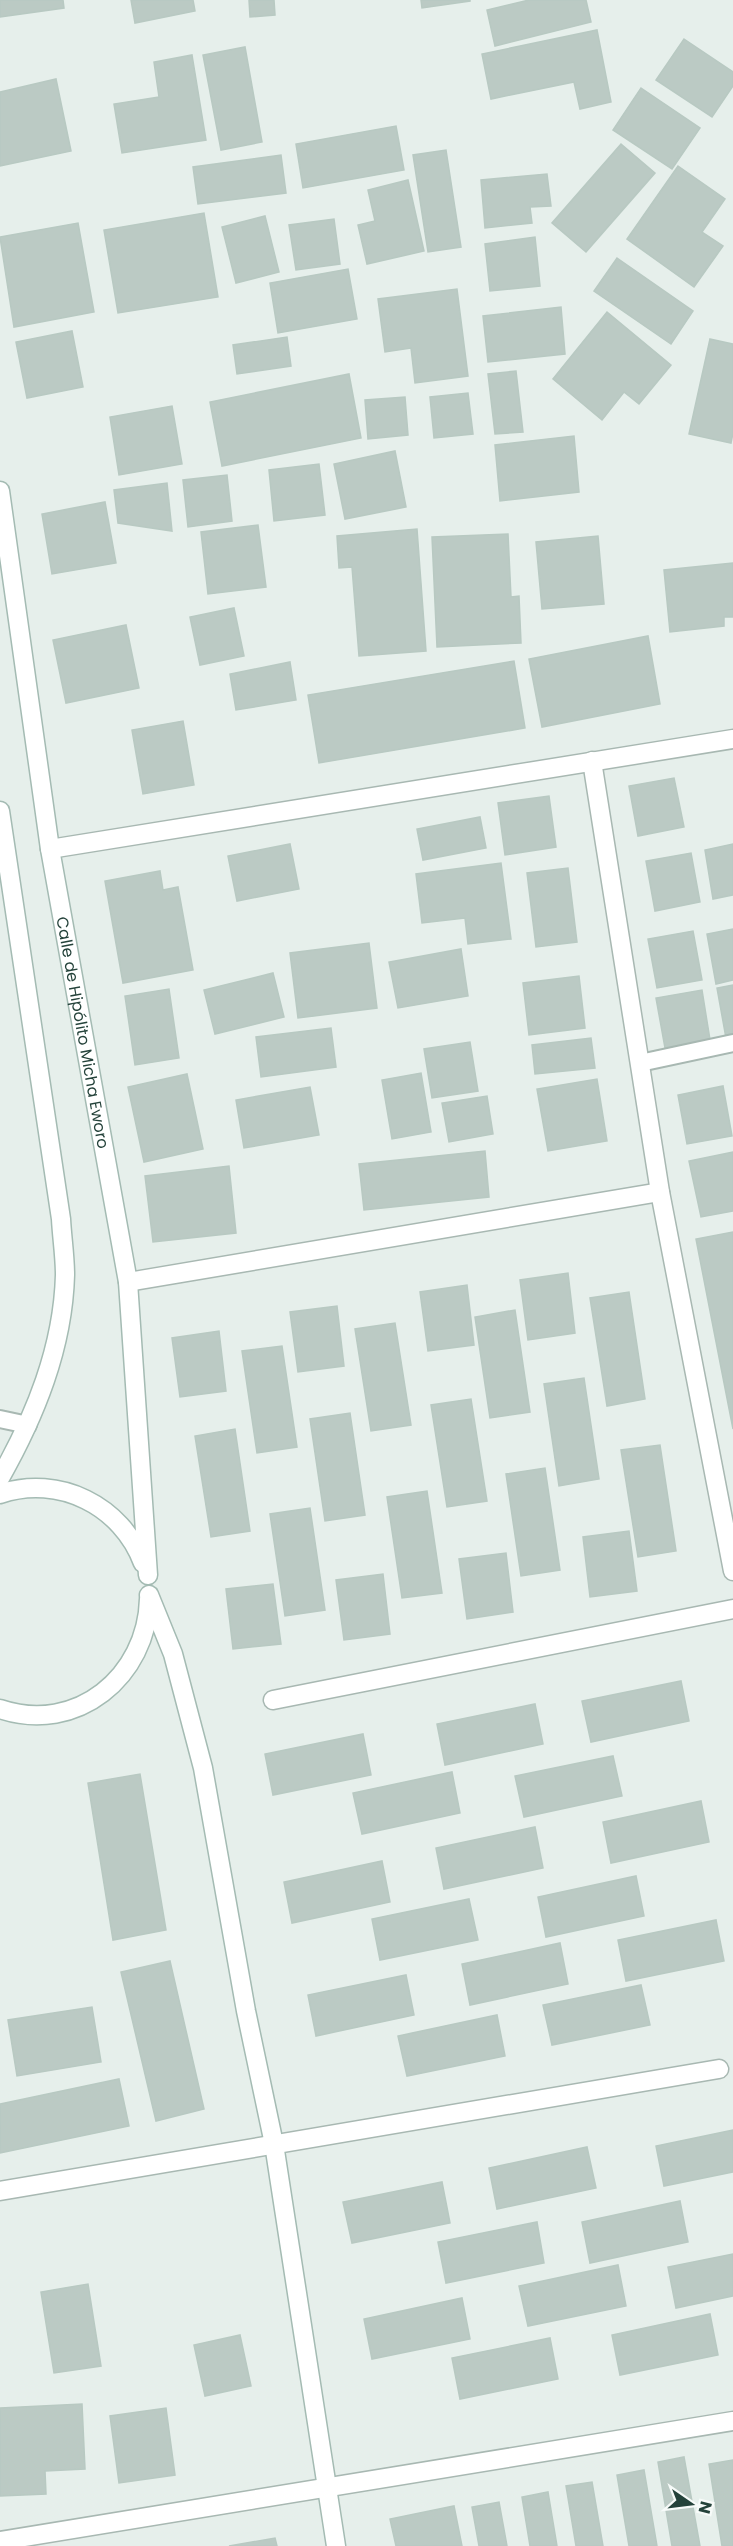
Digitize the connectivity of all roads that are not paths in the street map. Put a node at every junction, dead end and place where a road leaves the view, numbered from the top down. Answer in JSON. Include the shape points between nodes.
{"nodes":[{"id":1,"x":0,"y":491,"type":"edge"},
{"id":2,"x":733,"y":740,"type":"edge"},
{"id":3,"x":592,"y":761,"type":"junction"},
{"id":4,"x":0,"y":811,"type":"edge"},
{"id":5,"x":50,"y":849,"type":"junction"},
{"id":6,"x":733,"y":1043,"type":"edge"},
{"id":7,"x":640,"y":1064,"type":"junction"},
{"id":8,"x":660,"y":1192,"type":"junction"},
{"id":9,"x":128,"y":1282,"type":"junction"},
{"id":10,"x":0,"y":1419,"type":"edge"},
{"id":11,"x":28,"y":1425,"type":"junction"},
{"id":12,"x":0,"y":1478,"type":"edge"},
{"id":13,"x":0,"y":1494,"type":"edge"},
{"id":14,"x":733,"y":1571,"type":"edge"},
{"id":15,"x":148,"y":1575,"type":"junction"},
{"id":16,"x":149,"y":1595,"type":"junction"},
{"id":17,"x":733,"y":1610,"type":"edge"},
{"id":18,"x":273,"y":1700,"type":"dead end"},
{"id":19,"x":0,"y":1709,"type":"edge"},
{"id":20,"x":719,"y":2069,"type":"dead end"},
{"id":21,"x":274,"y":2144,"type":"junction"},
{"id":22,"x":0,"y":2191,"type":"edge"},
{"id":23,"x":733,"y":2421,"type":"edge"},
{"id":24,"x":326,"y":2488,"type":"junction"},
{"id":25,"x":0,"y":2541,"type":"edge"},
{"id":26,"x":336,"y":2546,"type":"edge"}],
"edges":[{"from":1,"to":5,"type":"street","name":"Calle de Hipólito Micha Eworo"},
{"from":2,"to":3,"type":"street"},
{"from":3,"to":5,"type":"street"},
{"from":3,"to":7,"type":"street"},
{"from":4,"to":11,"type":"street","via":[[61,1220],[65,1275],[50,1365]]},
{"from":5,"to":9,"type":"street","name":"Calle de Hipólito Micha Eworo"},
{"from":6,"to":7,"type":"lane"},
{"from":7,"to":8,"type":"street"},
{"from":8,"to":9,"type":"street"},
{"from":8,"to":14,"type":"street"},
{"from":9,"to":15,"type":"street","name":"Calle de Hipólito Micha Eworo"},
{"from":10,"to":11,"type":"lane"},
{"from":11,"to":12,"type":"street"},
{"from":13,"to":15,"type":"street","via":[[49,1488],[87,1499],[119,1524],[131,1539]]},
{"from":15,"to":16,"type":"street","name":"Calle de Hipólito Micha Eworo"},
{"from":16,"to":19,"type":"street","via":[[146,1631],[139,1648],[116,1682],[100,1695],[83,1705],[43,1715]]},
{"from":16,"to":21,"type":"street","via":[[173,1654],[203,1768]]},
{"from":17,"to":18,"type":"street"},
{"from":20,"to":21,"type":"street"},
{"from":21,"to":22,"type":"street"},
{"from":21,"to":24,"type":"street"},
{"from":23,"to":24,"type":"street"},
{"from":24,"to":25,"type":"street"},
{"from":24,"to":26,"type":"street"}]}
